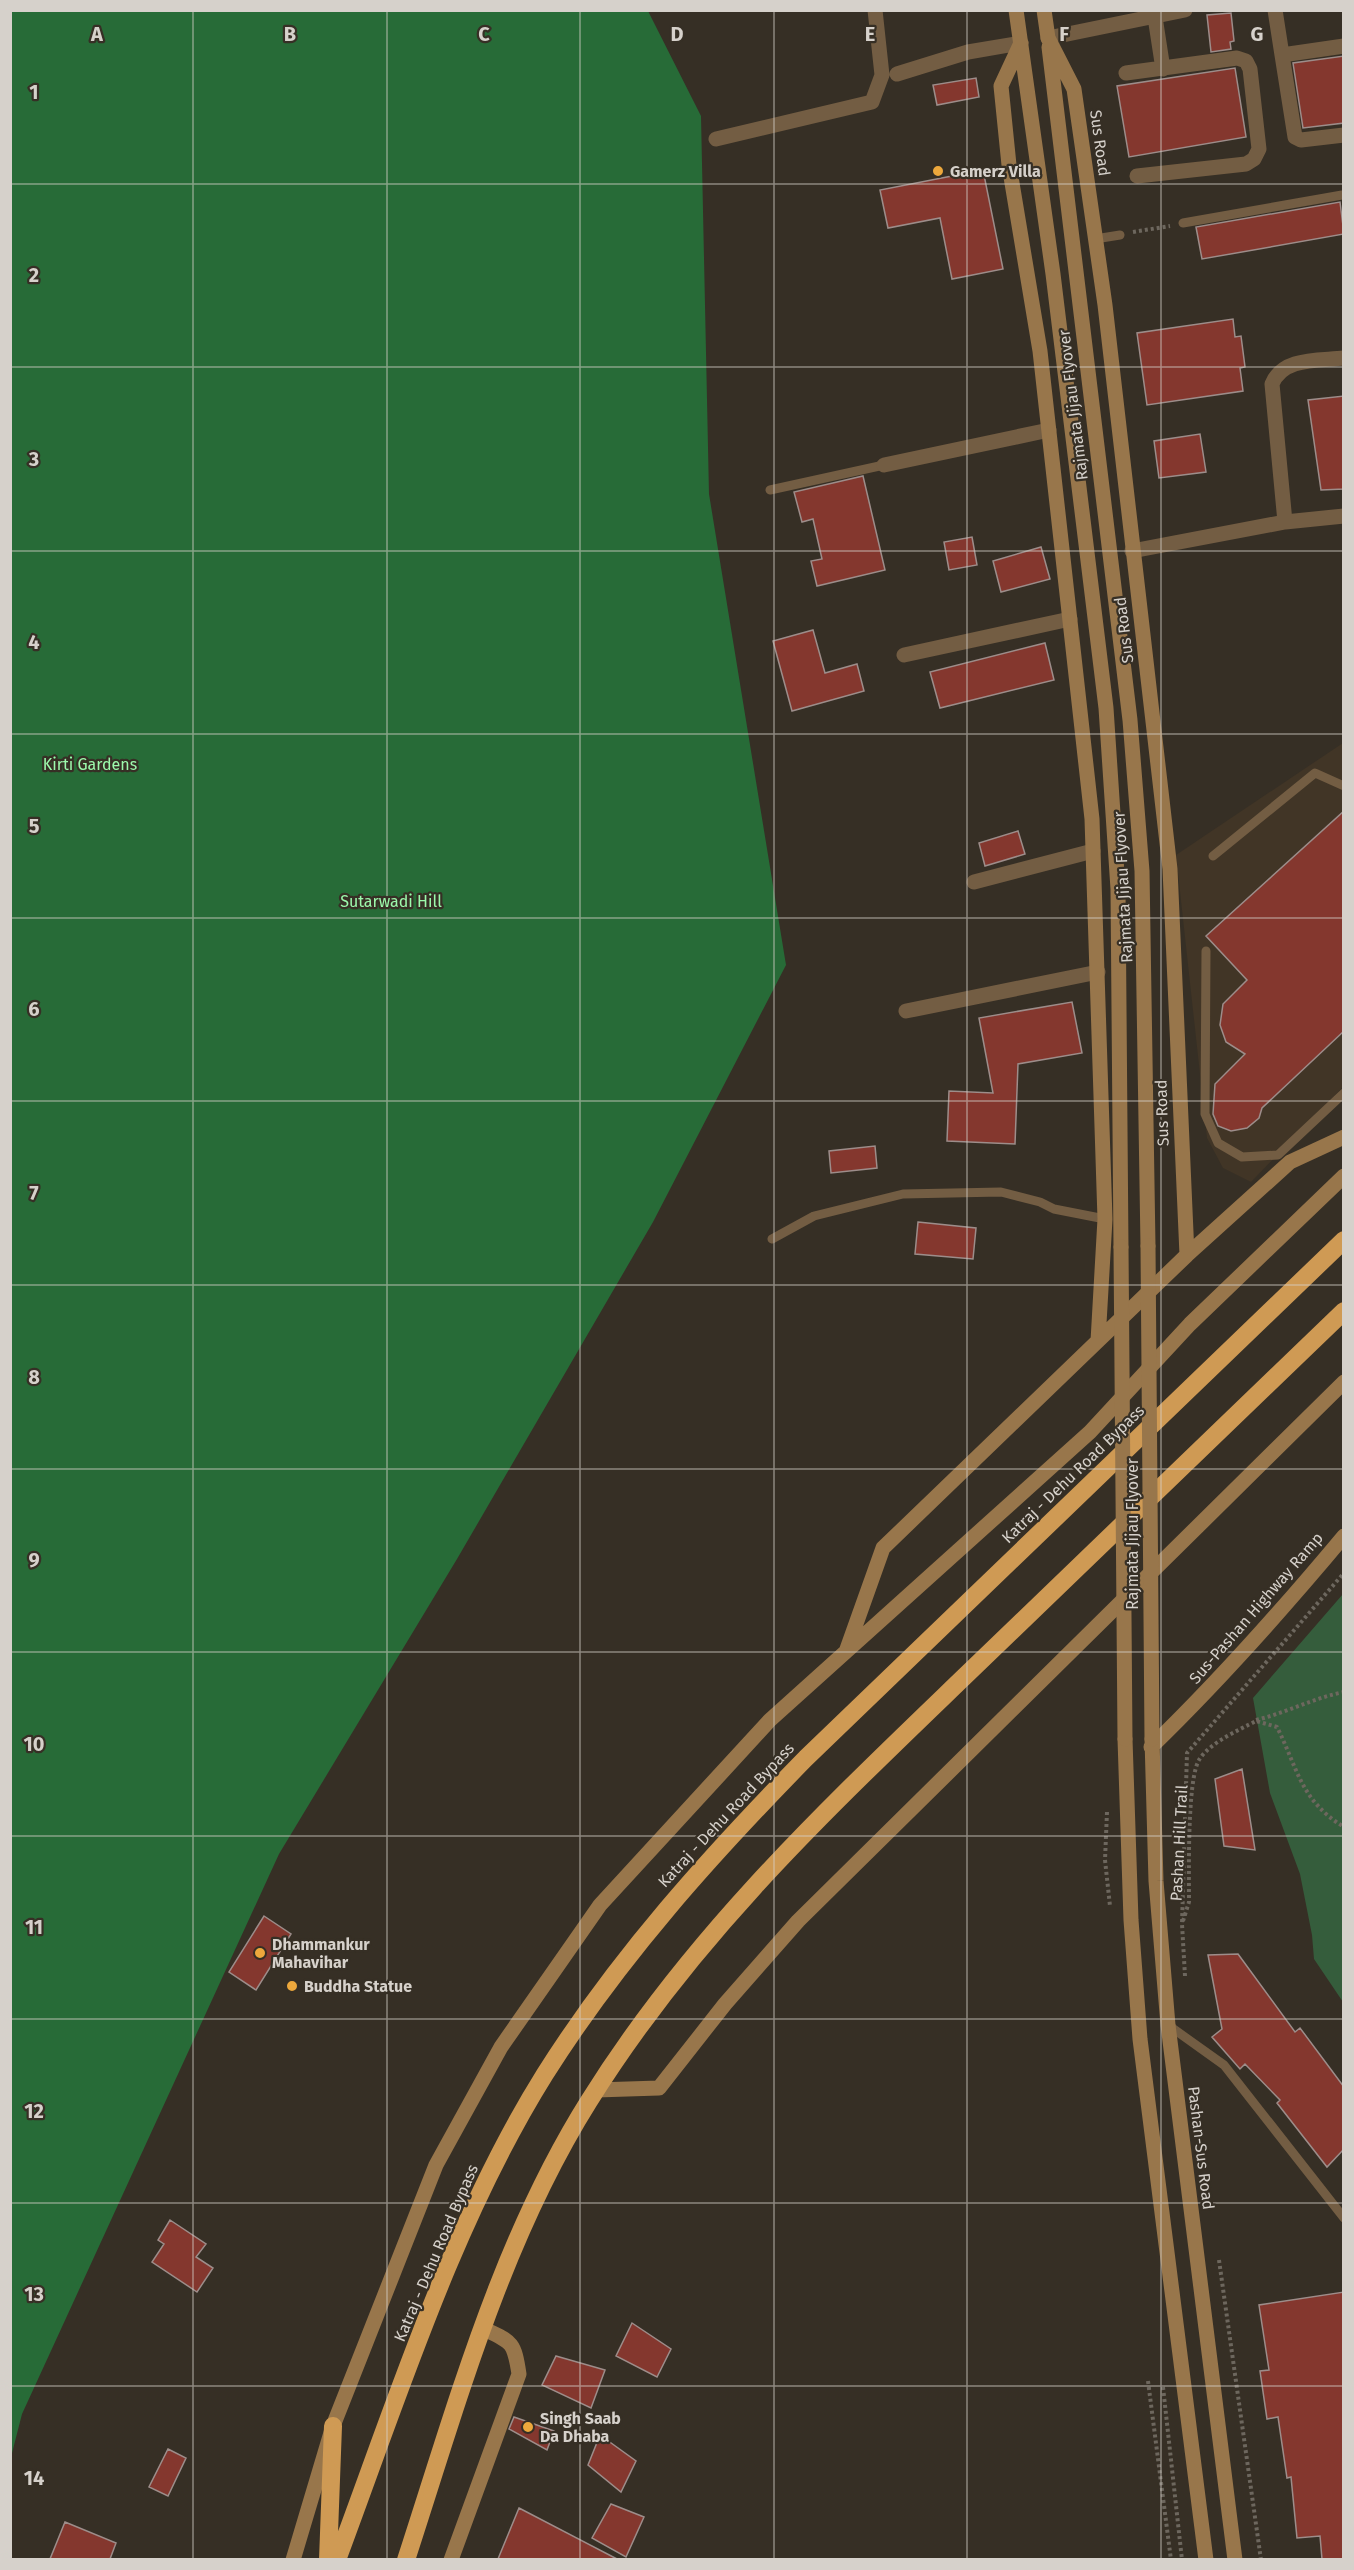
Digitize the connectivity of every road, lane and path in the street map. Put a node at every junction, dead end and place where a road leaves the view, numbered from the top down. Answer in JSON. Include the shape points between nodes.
{"nodes":[{"id":1,"x":875,"y":10,"type":"edge"},
{"id":2,"x":1016,"y":10,"type":"edge"},
{"id":3,"x":1044,"y":10,"type":"edge"},
{"id":4,"x":1185,"y":10,"type":"edge"},
{"id":5,"x":1275,"y":10,"type":"edge"},
{"id":6,"x":1155,"y":17,"type":"junction"},
{"id":7,"x":1048,"y":38,"type":"junction"},
{"id":8,"x":1021,"y":44,"type":"junction"},
{"id":9,"x":1344,"y":46,"type":"edge"},
{"id":10,"x":1282,"y":55,"type":"junction"},
{"id":11,"x":1163,"y":69,"type":"junction"},
{"id":12,"x":1126,"y":73,"type":"dead end"},
{"id":13,"x":897,"y":75,"type":"dead end"},
{"id":14,"x":1344,"y":135,"type":"edge"},
{"id":15,"x":716,"y":139,"type":"dead end"},
{"id":16,"x":1137,"y":176,"type":"dead end"},
{"id":17,"x":1342,"y":195,"type":"dead end"},
{"id":18,"x":1183,"y":224,"type":"joint"},
{"id":19,"x":1120,"y":235,"type":"joint"},
{"id":20,"x":1095,"y":239,"type":"junction"},
{"id":21,"x":1344,"y":358,"type":"edge"},
{"id":22,"x":1049,"y":430,"type":"junction"},
{"id":23,"x":884,"y":465,"type":"joint"},
{"id":24,"x":770,"y":490,"type":"dead end"},
{"id":25,"x":1344,"y":516,"type":"edge"},
{"id":26,"x":1285,"y":522,"type":"junction"},
{"id":27,"x":1132,"y":551,"type":"junction"},
{"id":28,"x":1070,"y":619,"type":"junction"},
{"id":29,"x":904,"y":655,"type":"dead end"},
{"id":30,"x":1344,"y":786,"type":"edge"},
{"id":31,"x":1093,"y":851,"type":"junction"},
{"id":32,"x":1214,"y":856,"type":"dead end"},
{"id":33,"x":974,"y":882,"type":"dead end"},
{"id":34,"x":1206,"y":951,"type":"dead end"},
{"id":35,"x":1098,"y":972,"type":"junction"},
{"id":36,"x":906,"y":1011,"type":"dead end"},
{"id":37,"x":1344,"y":1093,"type":"edge"},
{"id":38,"x":1344,"y":1137,"type":"edge"},
{"id":39,"x":1344,"y":1176,"type":"edge"},
{"id":40,"x":1106,"y":1219,"type":"junction"},
{"id":41,"x":772,"y":1239,"type":"dead end"},
{"id":42,"x":1344,"y":1240,"type":"edge"},
{"id":43,"x":1187,"y":1255,"type":"junction"},
{"id":44,"x":1344,"y":1311,"type":"edge"},
{"id":45,"x":1098,"y":1341,"type":"junction"},
{"id":46,"x":1344,"y":1382,"type":"edge"},
{"id":47,"x":1344,"y":1536,"type":"edge"},
{"id":48,"x":846,"y":1652,"type":"junction"},
{"id":49,"x":1344,"y":1692,"type":"edge"},
{"id":50,"x":1256,"y":1720,"type":"junction"},
{"id":51,"x":1152,"y":1743,"type":"junction"},
{"id":52,"x":1344,"y":1827,"type":"edge"},
{"id":53,"x":1182,"y":1924,"type":"dead end"},
{"id":54,"x":1168,"y":2025,"type":"junction"},
{"id":55,"x":596,"y":2090,"type":"junction"},
{"id":56,"x":1344,"y":2218,"type":"edge"},
{"id":57,"x":482,"y":2328,"type":"junction"},
{"id":58,"x":1148,"y":2381,"type":"dead end"},
{"id":59,"x":333,"y":2426,"type":"junction"},
{"id":60,"x":293,"y":2559,"type":"edge"},
{"id":61,"x":328,"y":2559,"type":"edge"},
{"id":62,"x":337,"y":2559,"type":"edge"},
{"id":63,"x":406,"y":2559,"type":"edge"},
{"id":64,"x":450,"y":2559,"type":"edge"},
{"id":65,"x":1171,"y":2559,"type":"edge"},
{"id":66,"x":1206,"y":2559,"type":"edge"},
{"id":67,"x":1234,"y":2559,"type":"edge"}],
"edges":[{"from":1,"to":15,"type":"street","via":[[882,75],[872,102]]},
{"from":2,"to":8,"type":"street"},
{"from":3,"to":7,"type":"street","name":"Sus Road"},
{"from":4,"to":6,"type":"street"},
{"from":5,"to":10,"type":"street"},
{"from":6,"to":7,"type":"street"},
{"from":6,"to":11,"type":"street"},
{"from":7,"to":20,"type":"street","name":"Sus Road","via":[[1074,89]]},
{"from":7,"to":51,"type":"street","name":"Rajmata Jijau Flyover","bridge":true,"via":[[1128,708],[1142,860]]},
{"from":8,"to":13,"type":"street","via":[[968,52]]},
{"from":8,"to":22,"type":"street","via":[[1000,86]]},
{"from":8,"to":66,"type":"street","name":"Rajmata Jijau Flyover","bridge":true,"via":[[1106,708],[1118,889],[1125,1739],[1131,1920],[1140,2039]]},
{"from":9,"to":10,"type":"street"},
{"from":10,"to":14,"type":"street","via":[[1295,137],[1301,140]]},
{"from":11,"to":12,"type":"street"},
{"from":11,"to":16,"type":"street","via":[[1238,58],[1246,61],[1259,149],[1246,164]]},
{"from":17,"to":18,"type":"lane"},
{"from":18,"to":19,"type":"path"},
{"from":19,"to":20,"type":"lane"},
{"from":20,"to":27,"type":"street","name":"Sus Road"},
{"from":21,"to":26,"type":"street","via":[[1290,365],[1275,375],[1272,384]]},
{"from":22,"to":23,"type":"street"},
{"from":22,"to":28,"type":"street"},
{"from":23,"to":24,"type":"lane"},
{"from":25,"to":26,"type":"street"},
{"from":26,"to":27,"type":"street"},
{"from":27,"to":43,"type":"street","name":"Sus Road","via":[[1170,869]]},
{"from":28,"to":29,"type":"street"},
{"from":28,"to":31,"type":"street"},
{"from":30,"to":32,"type":"lane","via":[[1314,773]]},
{"from":31,"to":33,"type":"street"},
{"from":31,"to":35,"type":"street"},
{"from":34,"to":37,"type":"lane","via":[[1205,1114],[1218,1143],[1242,1157],[1278,1155]]},
{"from":35,"to":36,"type":"street"},
{"from":35,"to":40,"type":"street"},
{"from":38,"to":43,"type":"street","via":[[1290,1162]]},
{"from":39,"to":48,"type":"street","via":[[1190,1324],[1090,1432]]},
{"from":40,"to":41,"type":"lane","via":[[1054,1209],[1001,1192],[903,1194],[814,1216]]},
{"from":40,"to":45,"type":"street"},
{"from":42,"to":62,"type":"highway","name":"Katraj - Dehu Road Bypass","via":[[806,1758],[720,1846],[642,1937],[544,2075],[483,2188],[425,2325]]},
{"from":43,"to":45,"type":"street"},
{"from":44,"to":55,"type":"highway","via":[[850,1786],[757,1881],[682,1969]]},
{"from":45,"to":48,"type":"street","via":[[883,1548]]},
{"from":46,"to":55,"type":"street","via":[[798,1921],[725,2004],[659,2088]]},
{"from":47,"to":51,"type":"street","name":"Sus-Pashan Highway Ramp","via":[[1195,1704]]},
{"from":48,"to":59,"type":"street","via":[[770,1720],[600,1905],[501,2047],[436,2165]]},
{"from":49,"to":50,"type":"path","name":"Pashan Hill Trail","via":[[1321,1696]]},
{"from":50,"to":52,"type":"path","via":[[1277,1726],[1299,1780],[1317,1807]]},
{"from":50,"to":53,"type":"path","name":"Pashan Hill Trail","via":[[1222,1740],[1199,1760],[1193,1782],[1189,1902]]},
{"from":51,"to":54,"type":"street","name":"Pashan-Sus Road","via":[[1156,1881]]},
{"from":54,"to":56,"type":"lane","via":[[1224,2065]]},
{"from":54,"to":67,"type":"street","name":"Pashan-Sus Road"},
{"from":55,"to":57,"type":"highway","via":[[528,2210]]},
{"from":57,"to":63,"type":"highway"},
{"from":57,"to":64,"type":"street","via":[[509,2341],[516,2353],[519,2374]]},
{"from":58,"to":65,"type":"path"},
{"from":59,"to":60,"type":"street"},
{"from":59,"to":61,"type":"highway"}]}
